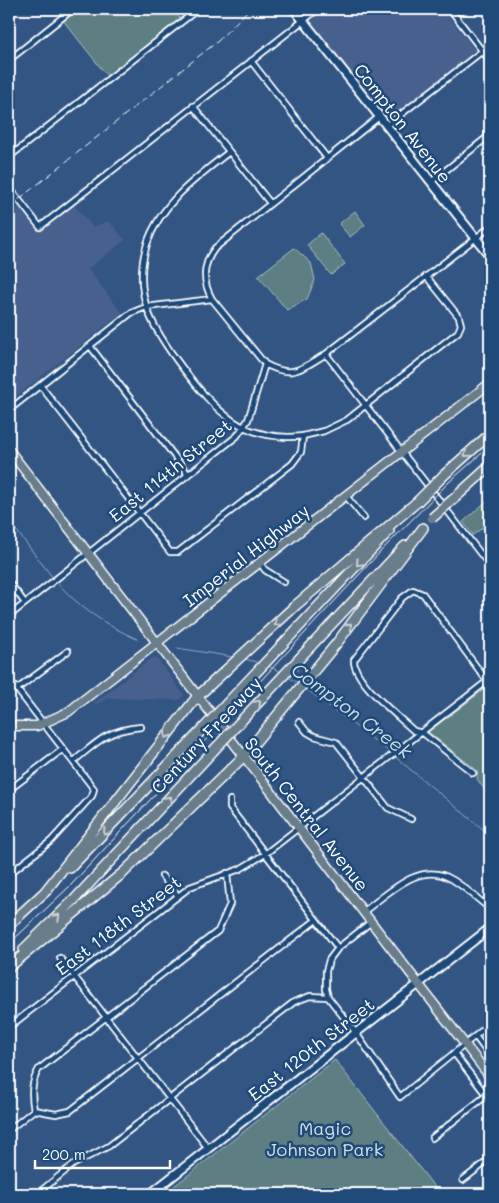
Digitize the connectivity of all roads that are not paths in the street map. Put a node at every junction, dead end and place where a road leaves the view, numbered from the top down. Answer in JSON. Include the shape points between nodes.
{"nodes":[{"id":1,"x":73,"y":9,"type":"edge"},
{"id":2,"x":198,"y":9,"type":"edge"},
{"id":3,"x":294,"y":9,"type":"edge"},
{"id":4,"x":318,"y":9,"type":"edge"},
{"id":5,"x":450,"y":9,"type":"edge"},
{"id":6,"x":303,"y":20,"type":"junction"},
{"id":7,"x":490,"y":45,"type":"edge"},
{"id":8,"x":482,"y":51,"type":"junction"},
{"id":9,"x":9,"y":60,"type":"edge"},
{"id":10,"x":251,"y":61,"type":"junction"},
{"id":11,"x":490,"y":61,"type":"edge"},
{"id":12,"x":193,"y":106,"type":"junction"},
{"id":13,"x":379,"y":117,"type":"junction"},
{"id":14,"x":386,"y":126,"type":"junction"},
{"id":15,"x":490,"y":135,"type":"edge"},
{"id":16,"x":229,"y":152,"type":"junction"},
{"id":17,"x":9,"y":157,"type":"edge"},
{"id":18,"x":327,"y":158,"type":"junction"},
{"id":19,"x":431,"y":182,"type":"junction"},
{"id":20,"x":9,"y":187,"type":"edge"},
{"id":21,"x":270,"y":203,"type":"junction"},
{"id":22,"x":490,"y":227,"type":"edge"},
{"id":23,"x":476,"y":238,"type":"junction"},
{"id":24,"x":490,"y":256,"type":"edge"},
{"id":25,"x":426,"y":276,"type":"junction"},
{"id":26,"x":212,"y":299,"type":"junction"},
{"id":27,"x":146,"y":307,"type":"junction"},
{"id":28,"x":90,"y":346,"type":"junction"},
{"id":29,"x":326,"y":354,"type":"junction"},
{"id":30,"x":265,"y":364,"type":"junction"},
{"id":31,"x":490,"y":383,"type":"edge"},
{"id":32,"x":40,"y":385,"type":"junction"},
{"id":33,"x":366,"y":404,"type":"junction"},
{"id":34,"x":9,"y":410,"type":"edge"},
{"id":35,"x":244,"y":427,"type":"junction"},
{"id":36,"x":490,"y":434,"type":"edge"},
{"id":37,"x":303,"y":436,"type":"junction"},
{"id":38,"x":9,"y":450,"type":"edge"},
{"id":39,"x":402,"y":451,"type":"junction"},
{"id":40,"x":490,"y":466,"type":"edge"},
{"id":41,"x":188,"y":474,"type":"junction"},
{"id":42,"x":346,"y":496,"type":"junction"},
{"id":43,"x":417,"y":502,"type":"junction"},
{"id":44,"x":139,"y":513,"type":"junction"},
{"id":45,"x":364,"y":518,"type":"dead end"},
{"id":46,"x":423,"y":528,"type":"junction"},
{"id":47,"x":88,"y":553,"type":"junction"},
{"id":48,"x":260,"y":563,"type":"junction"},
{"id":49,"x":490,"y":566,"type":"edge"},
{"id":50,"x":9,"y":582,"type":"edge"},
{"id":51,"x":284,"y":582,"type":"dead end"},
{"id":52,"x":25,"y":603,"type":"junction"},
{"id":53,"x":9,"y":616,"type":"edge"},
{"id":54,"x":158,"y":643,"type":"junction"},
{"id":55,"x":68,"y":650,"type":"dead end"},
{"id":56,"x":9,"y":679,"type":"edge"},
{"id":57,"x":489,"y":680,"type":"edge"},
{"id":58,"x":17,"y":689,"type":"junction"},
{"id":59,"x":197,"y":697,"type":"junction"},
{"id":60,"x":299,"y":722,"type":"dead end"},
{"id":61,"x":44,"y":724,"type":"junction"},
{"id":62,"x":9,"y":726,"type":"edge"},
{"id":63,"x":141,"y":727,"type":"dead end"},
{"id":64,"x":423,"y":732,"type":"junction"},
{"id":65,"x":63,"y":749,"type":"junction"},
{"id":66,"x":243,"y":757,"type":"junction"},
{"id":67,"x":73,"y":762,"type":"junction"},
{"id":68,"x":473,"y":773,"type":"dead end"},
{"id":69,"x":364,"y":777,"type":"junction"},
{"id":70,"x":9,"y":790,"type":"edge"},
{"id":71,"x":230,"y":800,"type":"dead end"},
{"id":72,"x":411,"y":819,"type":"dead end"},
{"id":73,"x":298,"y":828,"type":"junction"},
{"id":74,"x":265,"y":854,"type":"junction"},
{"id":75,"x":227,"y":873,"type":"junction"},
{"id":76,"x":9,"y":874,"type":"edge"},
{"id":77,"x":162,"y":876,"type":"dead end"},
{"id":78,"x":44,"y":893,"type":"junction"},
{"id":79,"x":178,"y":896,"type":"junction"},
{"id":80,"x":490,"y":909,"type":"edge"},
{"id":81,"x":363,"y":912,"type":"junction"},
{"id":82,"x":316,"y":920,"type":"junction"},
{"id":83,"x":371,"y":922,"type":"junction"},
{"id":84,"x":9,"y":925,"type":"edge"},
{"id":85,"x":490,"y":928,"type":"edge"},
{"id":86,"x":338,"y":948,"type":"junction"},
{"id":87,"x":60,"y":958,"type":"dead end"},
{"id":88,"x":9,"y":962,"type":"edge"},
{"id":89,"x":9,"y":967,"type":"edge"},
{"id":90,"x":74,"y":976,"type":"junction"},
{"id":91,"x":419,"y":984,"type":"junction"},
{"id":92,"x":328,"y":997,"type":"junction"},
{"id":93,"x":105,"y":1017,"type":"junction"},
{"id":94,"x":490,"y":1024,"type":"edge"},
{"id":95,"x":9,"y":1027,"type":"edge"},
{"id":96,"x":356,"y":1033,"type":"junction"},
{"id":97,"x":475,"y":1036,"type":"junction"},
{"id":98,"x":465,"y":1044,"type":"junction"},
{"id":99,"x":454,"y":1053,"type":"junction"},
{"id":100,"x":490,"y":1056,"type":"edge"},
{"id":101,"x":138,"y":1059,"type":"junction"},
{"id":102,"x":490,"y":1077,"type":"edge"},
{"id":103,"x":169,"y":1098,"type":"junction"},
{"id":104,"x":489,"y":1098,"type":"edge"},
{"id":105,"x":34,"y":1110,"type":"junction"},
{"id":106,"x":9,"y":1130,"type":"edge"},
{"id":107,"x":432,"y":1138,"type":"dead end"},
{"id":108,"x":208,"y":1148,"type":"junction"},
{"id":109,"x":490,"y":1159,"type":"edge"},
{"id":110,"x":464,"y":1180,"type":"dead end"},
{"id":111,"x":37,"y":1194,"type":"edge"},
{"id":112,"x":150,"y":1194,"type":"edge"}],
"edges":[{"from":1,"to":9,"type":"street"},
{"from":2,"to":17,"type":"street"},
{"from":3,"to":6,"type":"street","name":"Compton Avenue"},
{"from":4,"to":6,"type":"street"},
{"from":5,"to":8,"type":"street"},
{"from":6,"to":10,"type":"street"},
{"from":6,"to":13,"type":"street","name":"Compton Avenue"},
{"from":7,"to":8,"type":"street"},
{"from":8,"to":11,"type":"street"},
{"from":8,"to":14,"type":"street"},
{"from":10,"to":12,"type":"street"},
{"from":10,"to":18,"type":"street"},
{"from":12,"to":16,"type":"street"},
{"from":12,"to":20,"type":"street","via":[[40,227]]},
{"from":13,"to":14,"type":"street","name":"Compton Avenue"},
{"from":13,"to":18,"type":"street"},
{"from":14,"to":19,"type":"street","name":"Compton Avenue"},
{"from":15,"to":19,"type":"street"},
{"from":16,"to":21,"type":"street"},
{"from":16,"to":27,"type":"street","via":[[182,191],[151,234],[141,275]]},
{"from":18,"to":21,"type":"street"},
{"from":19,"to":23,"type":"street","name":"Compton Avenue"},
{"from":21,"to":26,"type":"street","via":[[209,256],[204,279]]},
{"from":22,"to":23,"type":"street"},
{"from":23,"to":24,"type":"street","name":"Compton Avenue"},
{"from":23,"to":25,"type":"street"},
{"from":25,"to":29,"type":"street"},
{"from":25,"to":33,"type":"street","via":[[459,317],[461,325],[453,337]]},
{"from":26,"to":27,"type":"street"},
{"from":26,"to":30,"type":"street"},
{"from":27,"to":28,"type":"street","via":[[131,314]]},
{"from":27,"to":35,"type":"street","via":[[158,336],[202,392],[219,412]]},
{"from":28,"to":32,"type":"street"},
{"from":28,"to":41,"type":"street"},
{"from":29,"to":30,"type":"street","via":[[299,372],[276,370]]},
{"from":29,"to":33,"type":"street"},
{"from":30,"to":35,"type":"street","name":"East 114th Street"},
{"from":31,"to":39,"type":"main road","name":"Imperial Highway"},
{"from":32,"to":34,"type":"street"},
{"from":32,"to":44,"type":"street"},
{"from":33,"to":37,"type":"street","via":[[336,426]]},
{"from":33,"to":39,"type":"street"},
{"from":35,"to":37,"type":"street","via":[[282,437]]},
{"from":35,"to":41,"type":"street","name":"East 114th Street"},
{"from":36,"to":43,"type":"highway","name":"Century Freeway","one_way":true,"bridge":true},
{"from":37,"to":44,"type":"street","via":[[301,452],[292,464],[183,550],[170,552]]},
{"from":38,"to":47,"type":"main road","name":"South Central Avenue"},
{"from":39,"to":42,"type":"main road","name":"Imperial Highway"},
{"from":39,"to":49,"type":"street"},
{"from":40,"to":46,"type":"highway","name":"Century Freeway","bridge":true},
{"from":41,"to":44,"type":"street","name":"East 114th Street"},
{"from":42,"to":45,"type":"street"},
{"from":42,"to":48,"type":"main road","name":"Imperial Highway"},
{"from":43,"to":59,"type":"highway","one_way":true},
{"from":43,"to":78,"type":"highway","name":"Century Freeway","one_way":true,"bridge":true,"via":[[108,830]]},
{"from":44,"to":47,"type":"street","name":"East 114th Street"},
{"from":66,"to":46,"type":"highway","one_way":true},
{"from":88,"to":46,"type":"highway","name":"Century Freeway","one_way":true,"bridge":true,"via":[[74,900]]},
{"from":47,"to":52,"type":"street","name":"East 114th Street"},
{"from":47,"to":54,"type":"main road","name":"South Central Avenue"},
{"from":48,"to":51,"type":"street"},
{"from":48,"to":54,"type":"main road","name":"Imperial Highway"},
{"from":50,"to":52,"type":"street"},
{"from":52,"to":53,"type":"street","name":"East 114th Street"},
{"from":54,"to":59,"type":"main road","name":"South Central Avenue"},
{"from":54,"to":61,"type":"main road","name":"Imperial Highway","via":[[68,712]]},
{"from":55,"to":58,"type":"street"},
{"from":56,"to":58,"type":"street"},
{"from":57,"to":64,"type":"street","name":"East 118th Street"},
{"from":57,"to":64,"type":"street","via":[[423,594],[413,590],[402,598],[356,655],[354,666],[369,688],[389,708],[414,731]]},
{"from":58,"to":61,"type":"street"},
{"from":59,"to":66,"type":"main road","name":"South Central Avenue"},
{"from":59,"to":78,"type":"highway","one_way":true},
{"from":60,"to":69,"type":"street","via":[[314,736],[336,742]]},
{"from":61,"to":62,"type":"main road","name":"Imperial Highway"},
{"from":61,"to":65,"type":"street"},
{"from":63,"to":67,"type":"street","via":[[121,728],[110,733]]},
{"from":64,"to":68,"type":"street"},
{"from":64,"to":69,"type":"street","name":"East 118th Street"},
{"from":65,"to":67,"type":"street"},
{"from":65,"to":70,"type":"street"},
{"from":66,"to":73,"type":"main road","name":"South Central Avenue"},
{"from":66,"to":89,"type":"highway","via":[[124,872]]},
{"from":67,"to":76,"type":"street","via":[[94,789],[92,796],[51,841]]},
{"from":69,"to":72,"type":"street","via":[[388,808]]},
{"from":69,"to":73,"type":"street","name":"East 118th Street"},
{"from":71,"to":74,"type":"street","via":[[230,808]]},
{"from":73,"to":74,"type":"street","name":"East 118th Street"},
{"from":73,"to":81,"type":"main road","name":"South Central Avenue"},
{"from":74,"to":75,"type":"street","name":"East 118th Street"},
{"from":74,"to":82,"type":"street"},
{"from":75,"to":79,"type":"street","name":"East 118th Street","via":[[190,886]]},
{"from":75,"to":93,"type":"street","via":[[230,904],[218,930]]},
{"from":77,"to":79,"type":"street"},
{"from":78,"to":84,"type":"highway","name":"Century Freeway"},
{"from":79,"to":90,"type":"street","name":"East 118th Street"},
{"from":80,"to":81,"type":"street","via":[[452,879],[430,874],[405,880]]},
{"from":81,"to":83,"type":"main road","name":"South Central Avenue"},
{"from":82,"to":86,"type":"street"},
{"from":82,"to":101,"type":"street"},
{"from":83,"to":86,"type":"street"},
{"from":83,"to":91,"type":"main road","name":"South Central Avenue"},
{"from":85,"to":91,"type":"street","name":"East 120th Street"},
{"from":86,"to":92,"type":"street","via":[[326,971]]},
{"from":87,"to":90,"type":"street"},
{"from":90,"to":93,"type":"street"},
{"from":90,"to":95,"type":"street","name":"East 118th Street"},
{"from":91,"to":96,"type":"street","name":"East 120th Street"},
{"from":91,"to":98,"type":"main road","name":"South Central Avenue"},
{"from":92,"to":96,"type":"street"},
{"from":92,"to":103,"type":"street","via":[[310,996],[294,1002]]},
{"from":93,"to":101,"type":"street"},
{"from":93,"to":105,"type":"street","via":[[39,1069],[32,1088]]},
{"from":94,"to":97,"type":"street"},
{"from":96,"to":99,"type":"street","via":[[400,1097]]},
{"from":96,"to":108,"type":"street","name":"East 120th Street"},
{"from":97,"to":98,"type":"street"},
{"from":97,"to":100,"type":"street"},
{"from":98,"to":99,"type":"street"},
{"from":98,"to":102,"type":"main road","name":"South Central Avenue"},
{"from":99,"to":104,"type":"street"},
{"from":101,"to":103,"type":"street"},
{"from":101,"to":105,"type":"street","via":[[70,1111],[56,1114]]},
{"from":103,"to":108,"type":"street"},
{"from":103,"to":111,"type":"street","via":[[110,1146],[74,1164]]},
{"from":104,"to":107,"type":"street"},
{"from":105,"to":106,"type":"street"},
{"from":108,"to":112,"type":"street","name":"East 120th Street"},
{"from":109,"to":110,"type":"street"}]}
